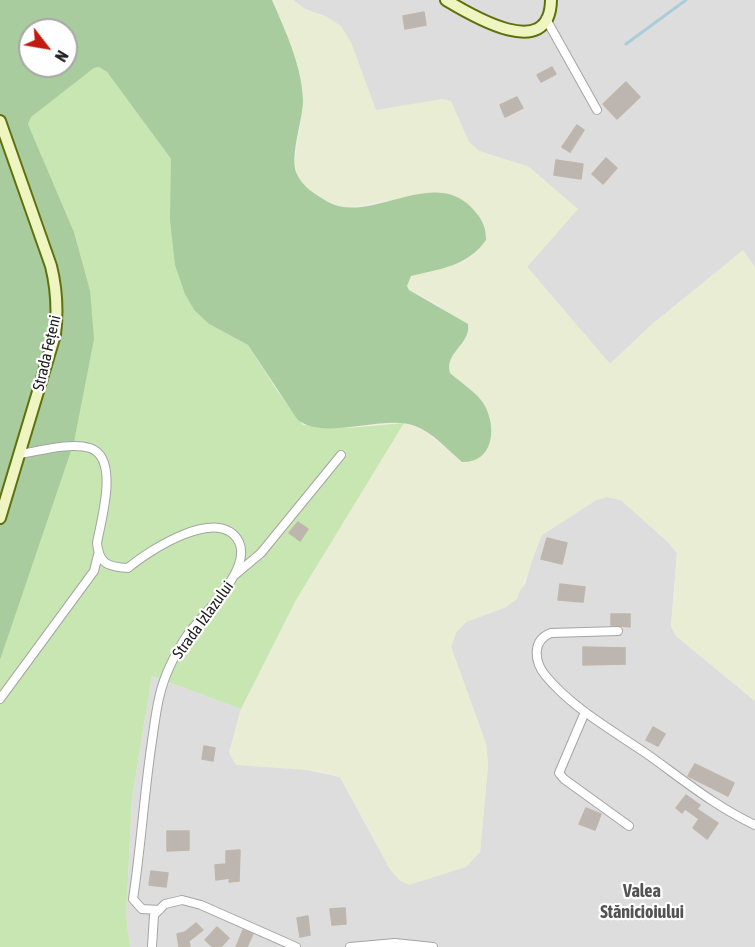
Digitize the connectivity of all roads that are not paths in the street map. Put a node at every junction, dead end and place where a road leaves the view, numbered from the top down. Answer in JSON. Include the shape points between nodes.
{"nodes":[{"id":1,"x":446,"y":0,"type":"edge"},
{"id":2,"x":551,"y":0,"type":"edge"},
{"id":3,"x":546,"y":19,"type":"junction"},
{"id":4,"x":597,"y":110,"type":"dead end"},
{"id":5,"x":0,"y":121,"type":"edge"},
{"id":6,"x":20,"y":454,"type":"junction"},
{"id":7,"x":341,"y":455,"type":"dead end"},
{"id":8,"x":0,"y":518,"type":"edge"},
{"id":9,"x":98,"y":553,"type":"junction"},
{"id":10,"x":235,"y":574,"type":"junction"},
{"id":11,"x":618,"y":631,"type":"dead end"},
{"id":12,"x":0,"y":699,"type":"edge"},
{"id":13,"x":585,"y":712,"type":"junction"},
{"id":14,"x":755,"y":825,"type":"edge"},
{"id":15,"x":629,"y":826,"type":"dead end"},
{"id":16,"x":159,"y":910,"type":"junction"},
{"id":17,"x":152,"y":947,"type":"edge"},
{"id":18,"x":296,"y":947,"type":"edge"},
{"id":19,"x":350,"y":947,"type":"edge"},
{"id":20,"x":433,"y":947,"type":"edge"}],
"edges":[{"from":1,"to":3,"type":"street","via":[[510,31],[533,30]]},
{"from":2,"to":3,"type":"street"},
{"from":3,"to":4,"type":"street"},
{"from":5,"to":6,"type":"street","name":"Strada Fețeni","via":[[57,290],[55,335]]},
{"from":6,"to":8,"type":"street","name":"Strada Fețeni"},
{"from":6,"to":9,"type":"street","via":[[79,447],[91,448],[104,459],[107,482]]},
{"from":7,"to":10,"type":"street","via":[[261,553]]},
{"from":9,"to":10,"type":"street","name":"Strada Izlazului","via":[[109,566],[128,568],[151,549],[216,526],[228,530],[238,542],[240,558]]},
{"from":9,"to":12,"type":"street","via":[[94,571]]},
{"from":10,"to":16,"type":"street","name":"Strada Izlazului","via":[[187,636],[158,698],[134,899],[142,909]]},
{"from":11,"to":13,"type":"street","via":[[551,633],[538,642],[536,652],[544,674]]},
{"from":13,"to":14,"type":"street"},
{"from":13,"to":15,"type":"street","via":[[559,773]]},
{"from":16,"to":17,"type":"street","via":[[152,920]]},
{"from":16,"to":18,"type":"street","via":[[174,901],[191,902]]},
{"from":19,"to":20,"type":"street","via":[[395,943]]}]}
